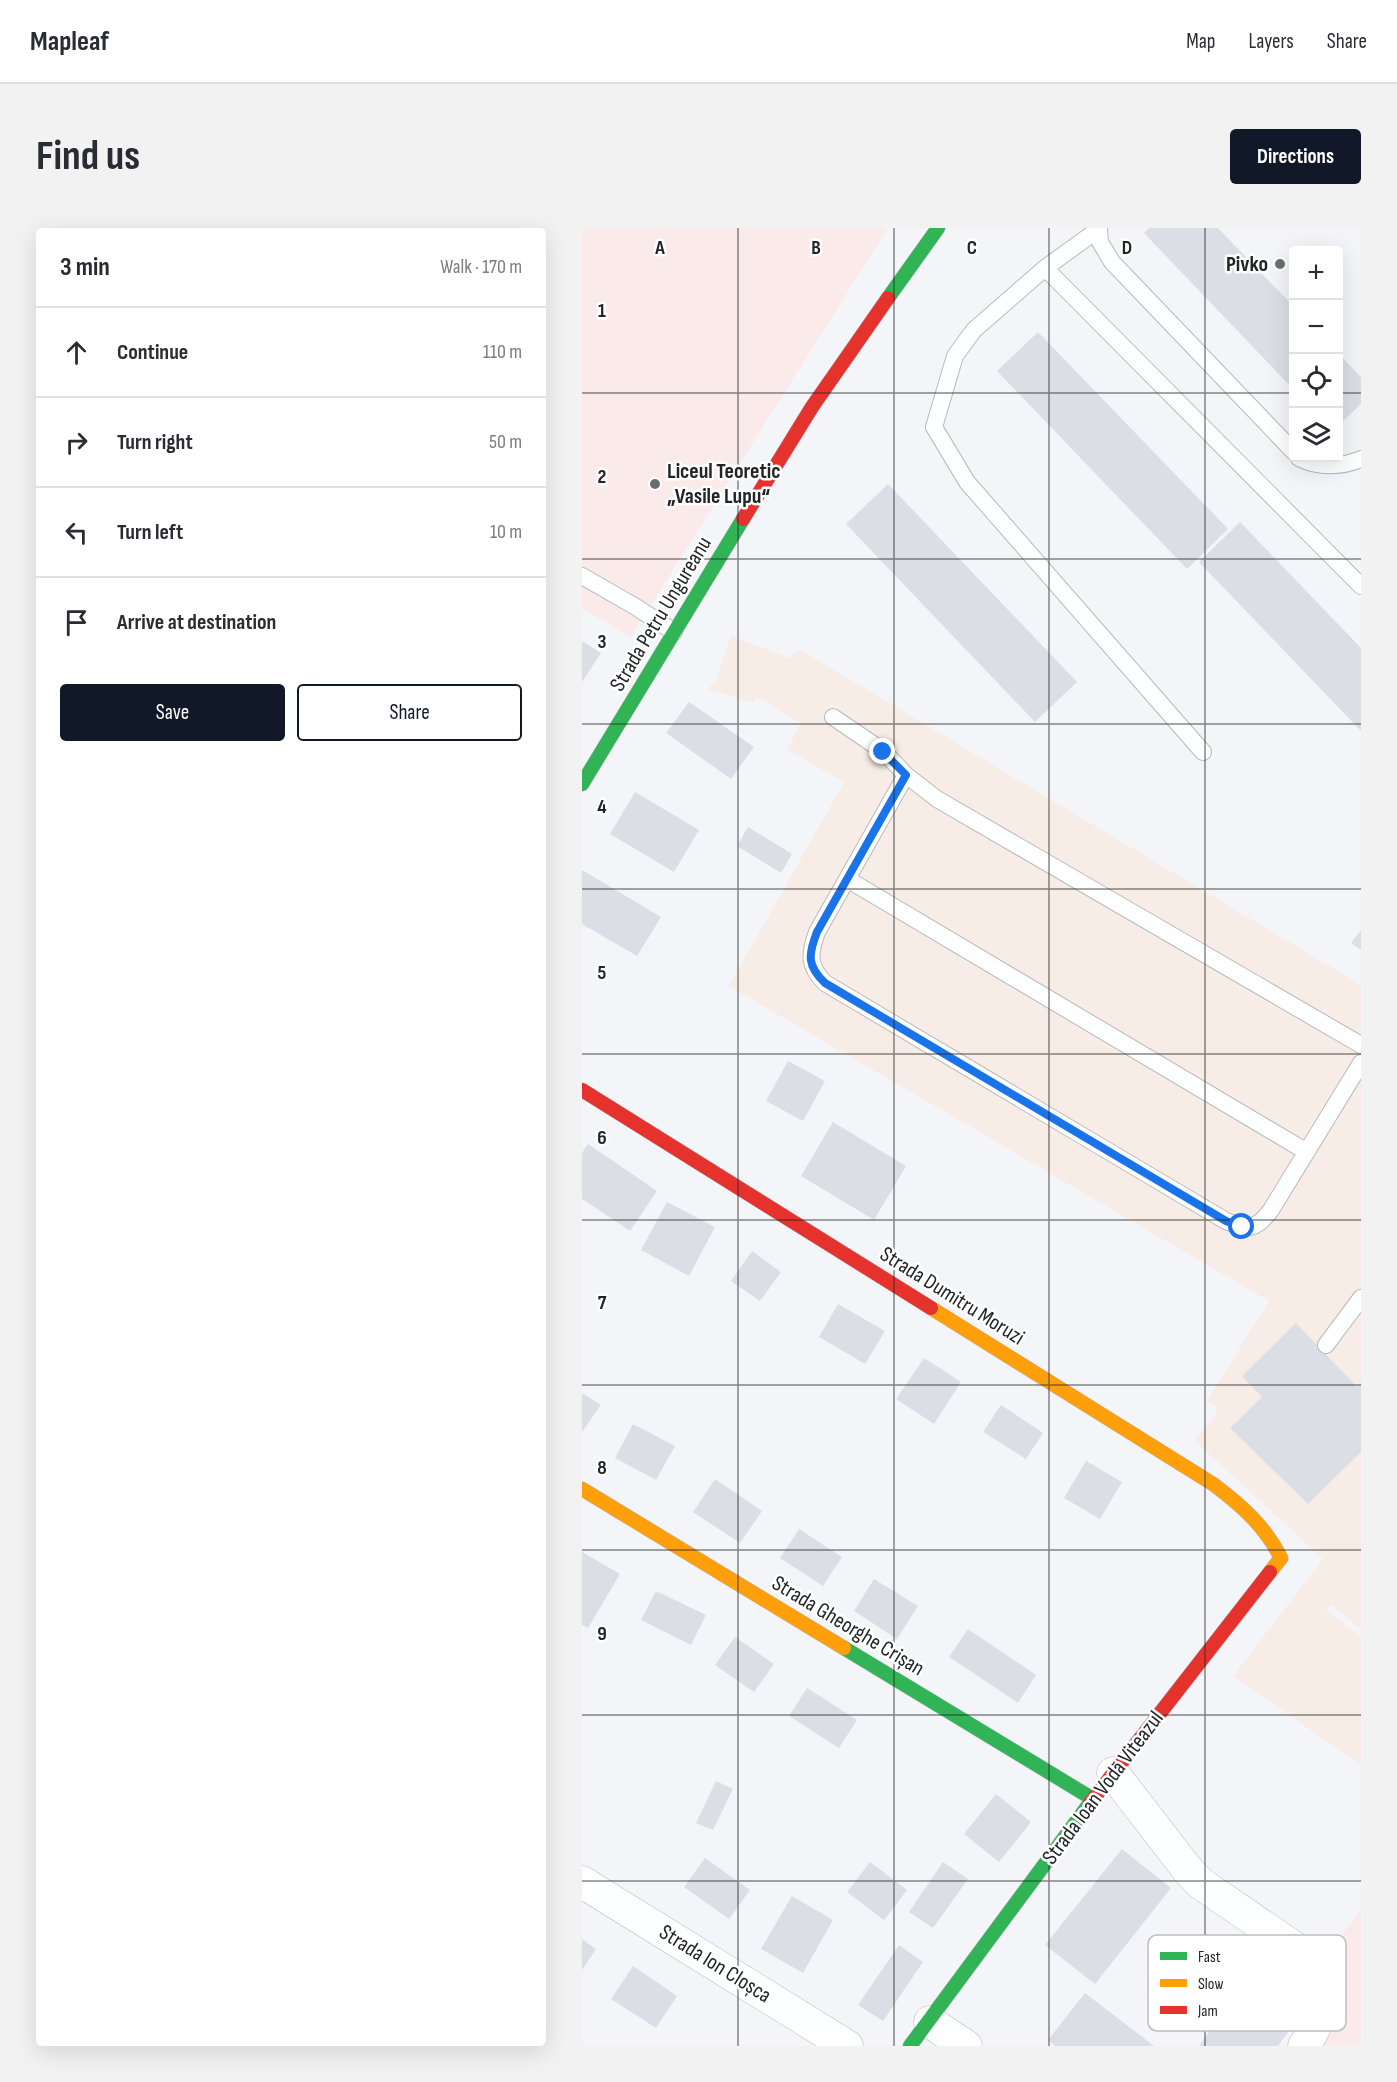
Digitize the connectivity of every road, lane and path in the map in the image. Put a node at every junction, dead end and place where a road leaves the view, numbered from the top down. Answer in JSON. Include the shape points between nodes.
{"nodes":[{"id":1,"x":938,"y":228,"type":"edge"},
{"id":2,"x":1099,"y":228,"type":"edge"},
{"id":3,"x":1045,"y":268,"type":"junction"},
{"id":4,"x":1289,"y":448,"type":"edge"},
{"id":5,"x":1361,"y":459,"type":"edge"},
{"id":6,"x":1313,"y":462,"type":"edge"},
{"id":7,"x":582,"y":576,"type":"edge"},
{"id":8,"x":1361,"y":586,"type":"edge"},
{"id":9,"x":674,"y":632,"type":"junction"},
{"id":10,"x":833,"y":717,"type":"dead end"},
{"id":11,"x":1203,"y":753,"type":"dead end"},
{"id":12,"x":906,"y":775,"type":"junction"},
{"id":13,"x":582,"y":784,"type":"edge"},
{"id":14,"x":847,"y":879,"type":"junction"},
{"id":15,"x":1361,"y":1045,"type":"edge"},
{"id":16,"x":1361,"y":1063,"type":"edge"},
{"id":17,"x":582,"y":1090,"type":"edge"},
{"id":18,"x":1307,"y":1152,"type":"junction"},
{"id":19,"x":1361,"y":1298,"type":"edge"},
{"id":20,"x":1326,"y":1345,"type":"dead end"},
{"id":21,"x":582,"y":1489,"type":"edge"},
{"id":22,"x":1281,"y":1558,"type":"joint"},
{"id":23,"x":1113,"y":1773,"type":"junction"},
{"id":24,"x":1092,"y":1799,"type":"junction"},
{"id":25,"x":582,"y":1882,"type":"edge"},
{"id":26,"x":1276,"y":1935,"type":"edge"},
{"id":27,"x":930,"y":2022,"type":"junction"},
{"id":28,"x":1313,"y":2031,"type":"edge"},
{"id":29,"x":847,"y":2046,"type":"edge"},
{"id":30,"x":910,"y":2046,"type":"edge"},
{"id":31,"x":966,"y":2046,"type":"edge"},
{"id":32,"x":1304,"y":2046,"type":"edge"}],
"edges":[{"from":1,"to":9,"type":"street","name":"Strada Petru Ungureanu","via":[[812,407]]},
{"from":2,"to":3,"type":"lane"},
{"from":2,"to":4,"type":"lane","via":[[1100,242],[1112,262]]},
{"from":3,"to":8,"type":"lane"},
{"from":3,"to":11,"type":"lane","via":[[974,330],[961,348],[934,427],[967,482]]},
{"from":5,"to":6,"type":"lane","via":[[1348,465]]},
{"from":7,"to":9,"type":"lane"},
{"from":9,"to":13,"type":"street","name":"Strada Petru Ungureanu"},
{"from":10,"to":12,"type":"lane","via":[[883,752]]},
{"from":12,"to":14,"type":"lane"},
{"from":12,"to":15,"type":"lane","via":[[937,799]]},
{"from":14,"to":18,"type":"lane"},
{"from":14,"to":18,"type":"lane","via":[[811,947],[814,973],[825,983],[1226,1221],[1242,1227],[1255,1227],[1262,1222]]},
{"from":16,"to":18,"type":"lane"},
{"from":17,"to":22,"type":"street","name":"Strada Dumitru Moruzi","via":[[1213,1484],[1250,1513],[1272,1538]]},
{"from":19,"to":20,"type":"lane"},
{"from":21,"to":24,"type":"street","name":"Strada Gheorghe Crișan"},
{"from":22,"to":23,"type":"street","name":"Strada Ioan Vodă Viteazul"},
{"from":23,"to":24,"type":"street","name":"Strada Ioan Vodă Viteazul"},
{"from":23,"to":26,"type":"street","via":[[1200,1883]]},
{"from":24,"to":27,"type":"street","name":"Strada Ioan Vodă Viteazul"},
{"from":25,"to":29,"type":"street","name":"Strada Ion Cloșca"},
{"from":27,"to":30,"type":"street","name":"Strada Ioan Vodă Viteazul"},
{"from":27,"to":31,"type":"street"},
{"from":28,"to":32,"type":"street"}]}
